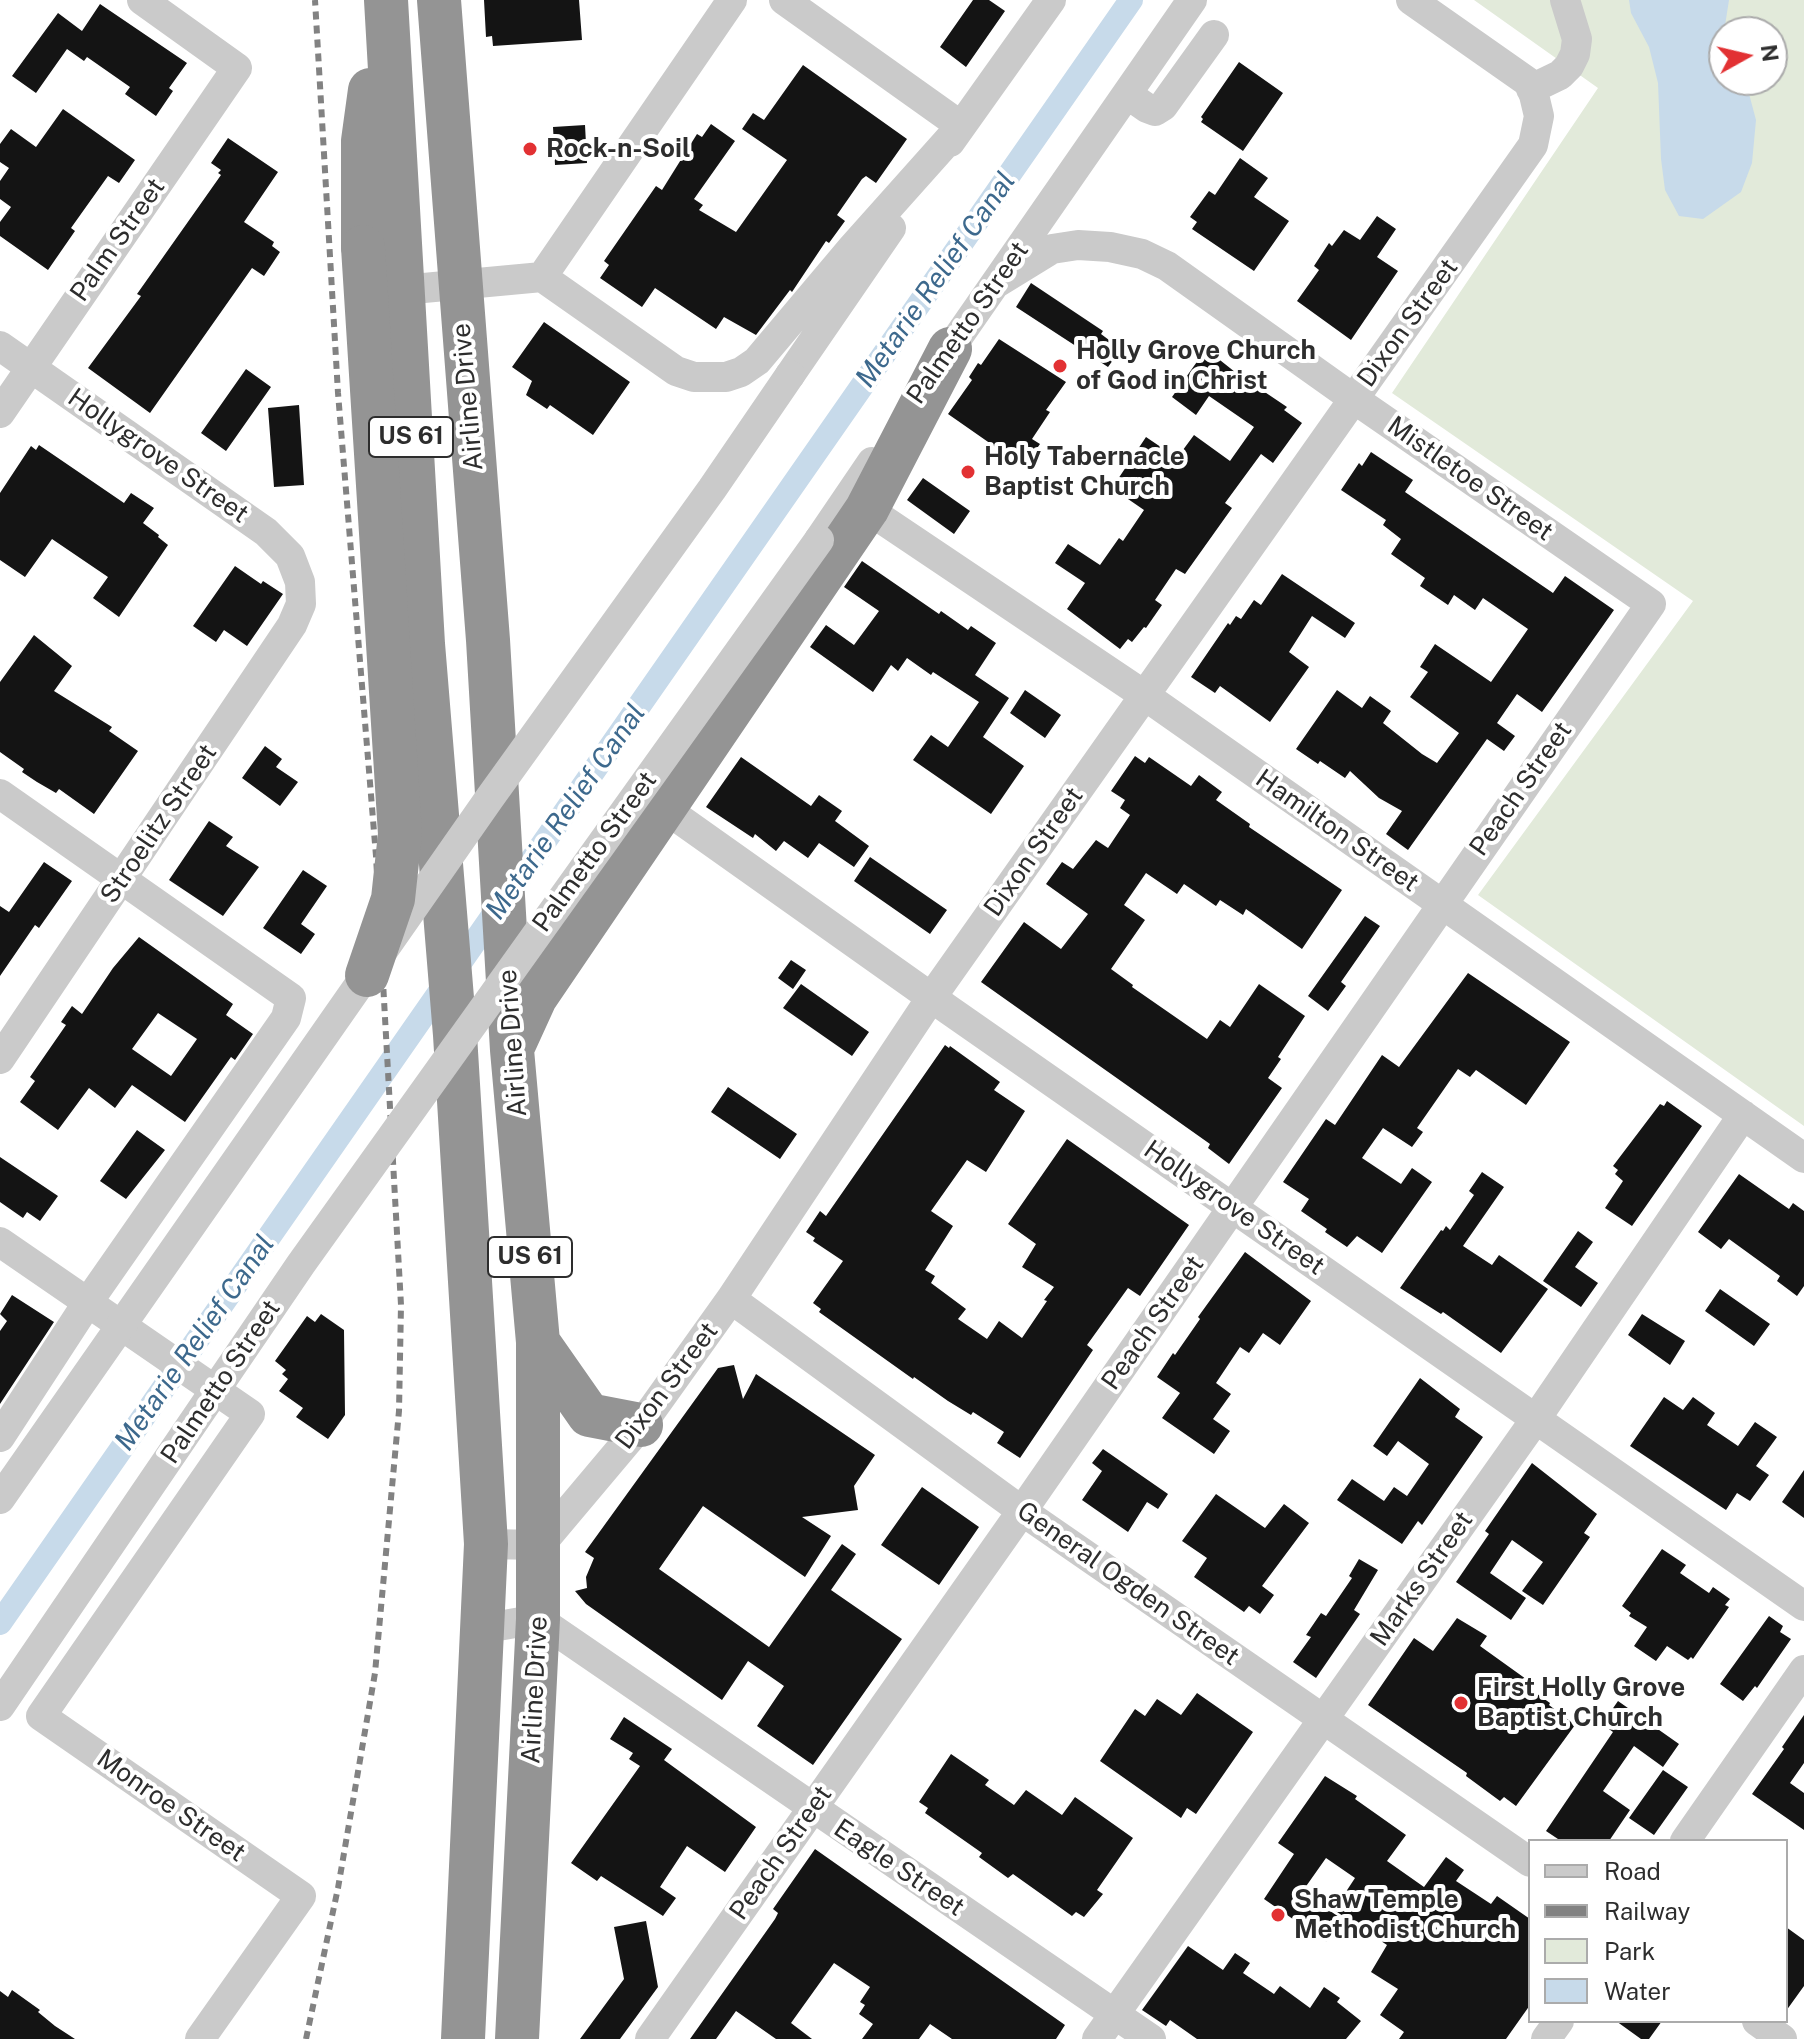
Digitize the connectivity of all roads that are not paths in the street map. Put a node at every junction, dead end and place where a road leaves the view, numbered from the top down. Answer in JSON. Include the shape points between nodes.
{"nodes":[{"id":1,"x":142,"y":0,"type":"edge"},
{"id":2,"x":384,"y":0,"type":"edge"},
{"id":3,"x":439,"y":0,"type":"edge"},
{"id":4,"x":732,"y":0,"type":"edge"},
{"id":5,"x":784,"y":0,"type":"edge"},
{"id":6,"x":1051,"y":0,"type":"edge"},
{"id":7,"x":1192,"y":0,"type":"edge"},
{"id":8,"x":1411,"y":0,"type":"edge"},
{"id":9,"x":1565,"y":0,"type":"edge"},
{"id":10,"x":1214,"y":35,"type":"dead end"},
{"id":11,"x":1127,"y":94,"type":"junction"},
{"id":12,"x":1534,"y":97,"type":"junction"},
{"id":13,"x":961,"y":126,"type":"junction"},
{"id":14,"x":450,"y":160,"type":"junction"},
{"id":15,"x":395,"y":164,"type":"junction"},
{"id":16,"x":542,"y":277,"type":"junction"},
{"id":17,"x":995,"y":284,"type":"junction"},
{"id":18,"x":459,"y":285,"type":"junction"},
{"id":19,"x":402,"y":290,"type":"junction"},
{"id":20,"x":0,"y":346,"type":"edge"},
{"id":21,"x":950,"y":349,"type":"junction"},
{"id":22,"x":31,"y":367,"type":"junction"},
{"id":23,"x":1354,"y":399,"type":"junction"},
{"id":24,"x":0,"y":413,"type":"edge"},
{"id":25,"x":867,"y":509,"type":"junction"},
{"id":26,"x":300,"y":582,"type":"joint"},
{"id":27,"x":1651,"y":604,"type":"joint"},
{"id":28,"x":488,"y":640,"type":"junction"},
{"id":29,"x":423,"y":644,"type":"junction"},
{"id":30,"x":1144,"y":695,"type":"junction"},
{"id":31,"x":0,"y":794,"type":"edge"},
{"id":32,"x":664,"y":808,"type":"junction"},
{"id":33,"x":123,"y":879,"type":"junction"},
{"id":34,"x":1441,"y":904,"type":"junction"},
{"id":35,"x":367,"y":975,"type":"junction"},
{"id":36,"x":931,"y":998,"type":"junction"},
{"id":37,"x":512,"y":1050,"type":"junction"},
{"id":38,"x":0,"y":1059,"type":"edge"},
{"id":39,"x":1743,"y":1115,"type":"junction"},
{"id":40,"x":1804,"y":1158,"type":"edge"},
{"id":41,"x":1234,"y":1207,"type":"junction"},
{"id":42,"x":0,"y":1242,"type":"edge"},
{"id":43,"x":731,"y":1299,"type":"junction"},
{"id":44,"x":88,"y":1302,"type":"junction"},
{"id":45,"x":538,"y":1342,"type":"junction"},
{"id":46,"x":1535,"y":1420,"type":"junction"},
{"id":47,"x":641,"y":1425,"type":"junction"},
{"id":48,"x":0,"y":1437,"type":"edge"},
{"id":49,"x":0,"y":1499,"type":"edge"},
{"id":50,"x":1022,"y":1511,"type":"junction"},
{"id":51,"x":486,"y":1544,"type":"junction"},
{"id":52,"x":540,"y":1545,"type":"junction"},
{"id":53,"x":1804,"y":1606,"type":"edge"},
{"id":54,"x":538,"y":1619,"type":"junction"},
{"id":55,"x":481,"y":1629,"type":"junction"},
{"id":56,"x":1804,"y":1670,"type":"edge"},
{"id":57,"x":0,"y":1706,"type":"edge"},
{"id":58,"x":41,"y":1716,"type":"joint"},
{"id":59,"x":1322,"y":1720,"type":"junction"},
{"id":60,"x":812,"y":1809,"type":"junction"},
{"id":61,"x":1686,"y":1839,"type":"edge"},
{"id":62,"x":1528,"y":1861,"type":"edge"},
{"id":63,"x":522,"y":1966,"type":"junction"},
{"id":64,"x":1115,"y":2013,"type":"junction"},
{"id":65,"x":1760,"y":2023,"type":"edge"},
{"id":66,"x":200,"y":2039,"type":"edge"},
{"id":67,"x":463,"y":2039,"type":"edge"},
{"id":68,"x":472,"y":2039,"type":"edge"},
{"id":69,"x":517,"y":2039,"type":"edge"},
{"id":70,"x":650,"y":2039,"type":"edge"},
{"id":71,"x":1097,"y":2039,"type":"edge"},
{"id":72,"x":1151,"y":2039,"type":"edge"},
{"id":73,"x":1782,"y":2039,"type":"edge"}],
"edges":[{"from":1,"to":22,"type":"street","name":"Palm Street","via":[[237,68]]},
{"from":2,"to":15,"type":"highway","number":"US 61"},
{"from":2,"to":35,"type":"highway","bridge":true,"via":[[363,141],[363,247],[400,834],[393,899]]},
{"from":3,"to":14,"type":"highway","name":"Airline Drive","number":"US 61"},
{"from":4,"to":16,"type":"street"},
{"from":5,"to":13,"type":"street"},
{"from":6,"to":13,"type":"street"},
{"from":7,"to":11,"type":"street","name":"Palmetto Street"},
{"from":8,"to":12,"type":"street","via":[[1516,72]]},
{"from":9,"to":12,"type":"street","via":[[1577,39],[1575,54]]},
{"from":10,"to":11,"type":"street","via":[[1163,106],[1155,111]]},
{"from":11,"to":17,"type":"street","name":"Palmetto Street"},
{"from":12,"to":23,"type":"street","name":"Dixon Street","via":[[1536,134],[1525,158]]},
{"from":13,"to":16,"type":"street","via":[[757,361],[741,372],[694,377],[676,371]]},
{"from":13,"to":35,"type":"street","bridge":true},
{"from":14,"to":15,"type":"highway"},
{"from":14,"to":18,"type":"highway","name":"Airline Drive","number":"US 61"},
{"from":15,"to":19,"type":"highway","number":"US 61"},
{"from":16,"to":18,"type":"street"},
{"from":17,"to":21,"type":"street","name":"Palmetto Street"},
{"from":17,"to":23,"type":"street","name":"Mistletoe Street","via":[[1052,249],[1078,245],[1142,254],[1167,266]]},
{"from":18,"to":19,"type":"street"},
{"from":18,"to":28,"type":"highway","name":"Airline Drive","number":"US 61"},
{"from":19,"to":29,"type":"highway","number":"US 61"},
{"from":20,"to":22,"type":"street","name":"Hollygrove Street"},
{"from":21,"to":25,"type":"highway"},
{"from":21,"to":57,"type":"street","name":"Palmetto Street","bridge":true,"via":[[301,1264]]},
{"from":22,"to":24,"type":"street","name":"Palm Street"},
{"from":22,"to":26,"type":"street","name":"Hollygrove Street","via":[[266,532],[290,556]]},
{"from":23,"to":27,"type":"street","name":"Mistletoe Street"},
{"from":23,"to":30,"type":"street","name":"Dixon Street"},
{"from":25,"to":30,"type":"street","name":"Hamilton Street"},
{"from":25,"to":32,"type":"highway"},
{"from":26,"to":33,"type":"street","name":"Stroelitz Street","via":[[301,604],[292,625]]},
{"from":27,"to":34,"type":"street","name":"Peach Street"},
{"from":28,"to":29,"type":"highway"},
{"from":28,"to":37,"type":"highway","name":"Airline Drive","number":"US 61"},
{"from":29,"to":51,"type":"highway","number":"US 61","via":[[455,1035]]},
{"from":30,"to":34,"type":"street","name":"Hamilton Street"},
{"from":30,"to":36,"type":"street","name":"Dixon Street"},
{"from":31,"to":33,"type":"street"},
{"from":32,"to":36,"type":"street","name":"Hollygrove Street"},
{"from":32,"to":37,"type":"highway","via":[[535,998]]},
{"from":33,"to":38,"type":"street","name":"Stroelitz Street"},
{"from":33,"to":44,"type":"street","via":[[291,998],[286,1018]]},
{"from":34,"to":39,"type":"street","name":"Hamilton Street"},
{"from":34,"to":41,"type":"street","name":"Peach Street"},
{"from":35,"to":49,"type":"street","bridge":true},
{"from":36,"to":41,"type":"street","name":"Hollygrove Street"},
{"from":36,"to":43,"type":"street","name":"Dixon Street"},
{"from":37,"to":45,"type":"highway","name":"Airline Drive","number":"US 61"},
{"from":39,"to":40,"type":"street","name":"Hamilton Street"},
{"from":39,"to":46,"type":"street","name":"Marks Street"},
{"from":41,"to":46,"type":"street","name":"Hollygrove Street"},
{"from":41,"to":50,"type":"street","name":"Peach Street"},
{"from":42,"to":44,"type":"street"},
{"from":43,"to":47,"type":"street","name":"Dixon Street"},
{"from":43,"to":50,"type":"street","name":"General Ogden Street"},
{"from":44,"to":48,"type":"street"},
{"from":44,"to":58,"type":"street","name":"Palmetto Street","via":[[250,1414]]},
{"from":45,"to":47,"type":"highway","via":[[589,1415]]},
{"from":45,"to":52,"type":"highway","name":"Airline Drive","number":"US 61"},
{"from":46,"to":53,"type":"street","name":"Hollygrove Street"},
{"from":46,"to":59,"type":"street","name":"Marks Street"},
{"from":47,"to":52,"type":"street","name":"Dixon Street"},
{"from":50,"to":59,"type":"street","name":"General Ogden Street"},
{"from":50,"to":60,"type":"street","name":"Peach Street"},
{"from":51,"to":52,"type":"street"},
{"from":51,"to":55,"type":"highway","number":"US 61"},
{"from":52,"to":54,"type":"highway","name":"Airline Drive","number":"US 61"},
{"from":54,"to":55,"type":"street"},
{"from":54,"to":60,"type":"street","name":"Eagle Street"},
{"from":54,"to":63,"type":"highway","name":"Airline Drive","number":"US 61"},
{"from":55,"to":67,"type":"highway","number":"US 61"},
{"from":56,"to":61,"type":"street"},
{"from":58,"to":66,"type":"street","name":"Monroe Street","via":[[301,1896]]},
{"from":59,"to":62,"type":"street","name":"General Ogden Street"},
{"from":59,"to":64,"type":"street","name":"Marks Street"},
{"from":60,"to":64,"type":"street","name":"Eagle Street"},
{"from":60,"to":70,"type":"street","name":"Peach Street"},
{"from":63,"to":68,"type":"highway","via":[[506,2000]]},
{"from":63,"to":69,"type":"highway","name":"Airline Drive","number":"US 61"},
{"from":64,"to":71,"type":"street","name":"Marks Street"},
{"from":64,"to":72,"type":"street","name":"Eagle Street"},
{"from":65,"to":73,"type":"street"}]}
